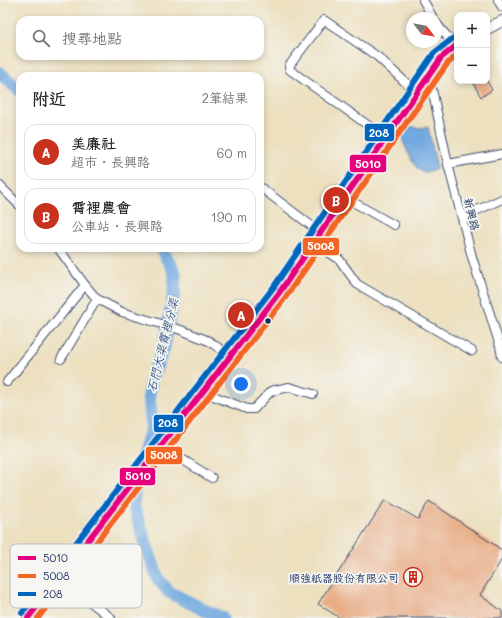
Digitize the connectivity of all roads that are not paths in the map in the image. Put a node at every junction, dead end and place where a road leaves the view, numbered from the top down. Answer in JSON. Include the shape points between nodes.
{"nodes":[{"id":1,"x":422,"y":0,"type":"edge"},
{"id":2,"x":498,"y":0,"type":"edge"},
{"id":3,"x":502,"y":7,"type":"edge"},
{"id":4,"x":429,"y":12,"type":"edge"},
{"id":5,"x":502,"y":21,"type":"edge"},
{"id":6,"x":490,"y":27,"type":"edge"},
{"id":7,"x":442,"y":30,"type":"edge"},
{"id":8,"x":454,"y":44,"type":"edge"},
{"id":9,"x":454,"y":48,"type":"edge"},
{"id":10,"x":429,"y":75,"type":"junction"},
{"id":11,"x":416,"y":93,"type":"junction"},
{"id":12,"x":386,"y":138,"type":"junction"},
{"id":13,"x":502,"y":154,"type":"edge"},
{"id":14,"x":448,"y":164,"type":"junction"},
{"id":15,"x":0,"y":186,"type":"edge"},
{"id":16,"x":264,"y":190,"type":"edge"},
{"id":17,"x":344,"y":197,"type":"junction"},
{"id":18,"x":502,"y":199,"type":"edge"},
{"id":19,"x":16,"y":202,"type":"edge"},
{"id":20,"x":462,"y":217,"type":"junction"},
{"id":21,"x":394,"y":225,"type":"dead end"},
{"id":22,"x":321,"y":233,"type":"junction"},
{"id":23,"x":314,"y":243,"type":"junction"},
{"id":24,"x":61,"y":252,"type":"edge"},
{"id":25,"x":85,"y":285,"type":"junction"},
{"id":26,"x":97,"y":299,"type":"junction"},
{"id":27,"x":472,"y":351,"type":"dead end"},
{"id":28,"x":230,"y":356,"type":"junction"},
{"id":29,"x":502,"y":357,"type":"edge"},
{"id":30,"x":61,"y":359,"type":"dead end"},
{"id":31,"x":7,"y":382,"type":"dead end"},
{"id":32,"x":203,"y":392,"type":"junction"},
{"id":33,"x":313,"y":394,"type":"dead end"},
{"id":34,"x":160,"y":446,"type":"junction"},
{"id":35,"x":212,"y":478,"type":"dead end"},
{"id":36,"x":85,"y":544,"type":"edge"},
{"id":37,"x":36,"y":608,"type":"edge"},
{"id":38,"x":98,"y":608,"type":"edge"},
{"id":39,"x":28,"y":618,"type":"edge"},
{"id":40,"x":111,"y":618,"type":"edge"}],
"edges":[{"from":1,"to":4,"type":"street"},
{"from":2,"to":3,"type":"street"},
{"from":5,"to":6,"type":"main road"},
{"from":7,"to":8,"type":"street"},
{"from":9,"to":10,"type":"main road","via":[[441,58]]},
{"from":10,"to":11,"type":"main road"},
{"from":10,"to":14,"type":"street","name":"新興路"},
{"from":11,"to":12,"type":"main road"},
{"from":11,"to":12,"type":"street","via":[[378,57],[324,20],[288,66],[290,70]]},
{"from":12,"to":17,"type":"main road"},
{"from":13,"to":14,"type":"street"},
{"from":14,"to":20,"type":"street","name":"新興路"},
{"from":15,"to":19,"type":"street"},
{"from":16,"to":22,"type":"street"},
{"from":17,"to":21,"type":"street"},
{"from":17,"to":22,"type":"main road"},
{"from":18,"to":20,"type":"street"},
{"from":20,"to":29,"type":"street","name":"新興路"},
{"from":22,"to":23,"type":"main road"},
{"from":23,"to":27,"type":"street","via":[[339,259],[357,284]]},
{"from":23,"to":28,"type":"main road"},
{"from":24,"to":25,"type":"street"},
{"from":25,"to":26,"type":"street"},
{"from":25,"to":31,"type":"street"},
{"from":26,"to":28,"type":"street","via":[[122,312],[209,341]]},
{"from":26,"to":30,"type":"street"},
{"from":28,"to":32,"type":"main road"},
{"from":32,"to":33,"type":"street","via":[[247,409],[254,409],[272,391],[289,387]]},
{"from":32,"to":34,"type":"main road"},
{"from":34,"to":35,"type":"street"},
{"from":34,"to":36,"type":"main road"},
{"from":37,"to":39,"type":"main road"},
{"from":38,"to":40,"type":"street"}]}
